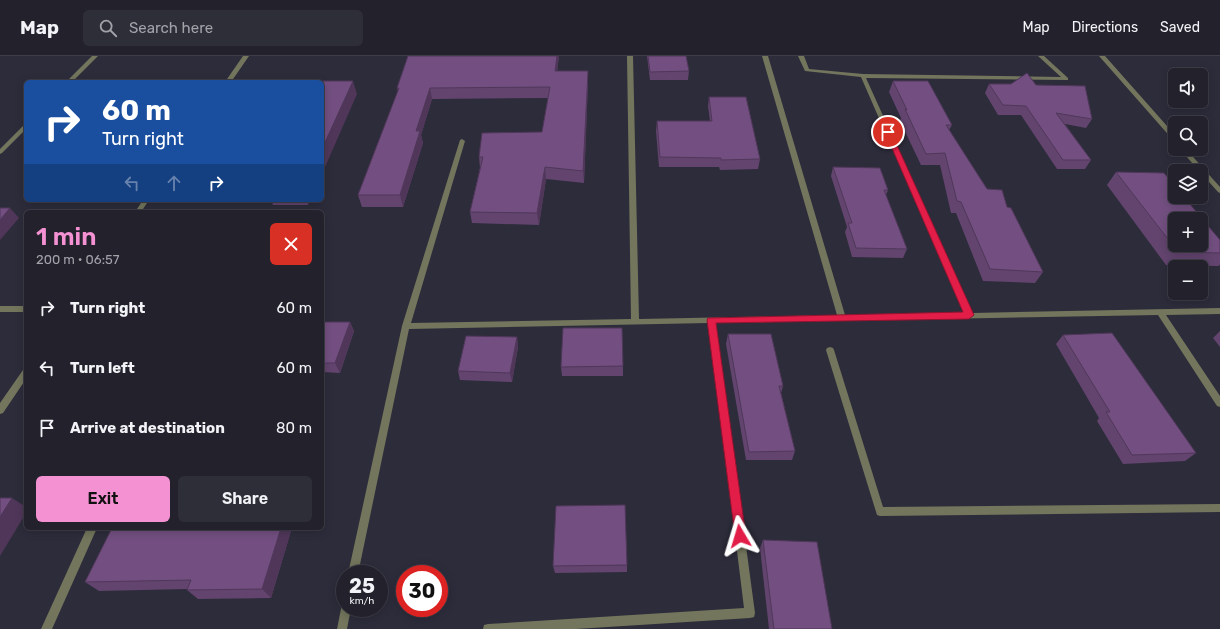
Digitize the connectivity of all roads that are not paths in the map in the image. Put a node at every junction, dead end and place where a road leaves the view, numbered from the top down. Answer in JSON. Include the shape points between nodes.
{"nodes":[{"id":1,"x":95,"y":56,"type":"edge"},
{"id":2,"x":246,"y":56,"type":"edge"},
{"id":3,"x":630,"y":56,"type":"edge"},
{"id":4,"x":765,"y":56,"type":"edge"},
{"id":5,"x":802,"y":56,"type":"edge"},
{"id":6,"x":1041,"y":56,"type":"edge"},
{"id":7,"x":1102,"y":56,"type":"edge"},
{"id":8,"x":863,"y":76,"type":"junction"},
{"id":9,"x":71,"y":80,"type":"edge"},
{"id":10,"x":229,"y":80,"type":"edge"},
{"id":11,"x":24,"y":128,"type":"edge"},
{"id":12,"x":1168,"y":131,"type":"edge"},
{"id":13,"x":462,"y":141,"type":"dead end"},
{"id":14,"x":0,"y":152,"type":"edge"},
{"id":15,"x":1189,"y":156,"type":"edge"},
{"id":16,"x":1220,"y":191,"type":"edge"},
{"id":17,"x":0,"y":309,"type":"edge"},
{"id":18,"x":24,"y":309,"type":"edge"},
{"id":19,"x":1220,"y":311,"type":"edge"},
{"id":20,"x":1160,"y":312,"type":"junction"},
{"id":21,"x":969,"y":315,"type":"junction"},
{"id":22,"x":842,"y":318,"type":"junction"},
{"id":23,"x":712,"y":320,"type":"junction"},
{"id":24,"x":635,"y":321,"type":"junction"},
{"id":25,"x":406,"y":326,"type":"junction"},
{"id":26,"x":830,"y":350,"type":"dead end"},
{"id":27,"x":24,"y":375,"type":"edge"},
{"id":28,"x":1220,"y":403,"type":"edge"},
{"id":29,"x":0,"y":410,"type":"edge"},
{"id":30,"x":1220,"y":508,"type":"edge"},
{"id":31,"x":91,"y":530,"type":"edge"},
{"id":32,"x":355,"y":565,"type":"edge"},
{"id":33,"x":344,"y":617,"type":"edge"},
{"id":34,"x":46,"y":629,"type":"edge"},
{"id":35,"x":342,"y":629,"type":"edge"},
{"id":36,"x":488,"y":629,"type":"edge"}],
"edges":[{"from":1,"to":9,"type":"street"},
{"from":2,"to":10,"type":"street"},
{"from":3,"to":24,"type":"street"},
{"from":4,"to":22,"type":"street"},
{"from":5,"to":8,"type":"street","via":[[807,70]]},
{"from":6,"to":8,"type":"street","via":[[1066,79]]},
{"from":7,"to":12,"type":"street"},
{"from":8,"to":21,"type":"street"},
{"from":11,"to":14,"type":"street"},
{"from":13,"to":25,"type":"street"},
{"from":15,"to":16,"type":"street"},
{"from":17,"to":18,"type":"street"},
{"from":19,"to":20,"type":"street"},
{"from":20,"to":21,"type":"street"},
{"from":20,"to":28,"type":"street"},
{"from":21,"to":22,"type":"street"},
{"from":22,"to":23,"type":"street"},
{"from":23,"to":24,"type":"street"},
{"from":23,"to":36,"type":"street","via":[[750,614]]},
{"from":24,"to":25,"type":"street"},
{"from":25,"to":32,"type":"street"},
{"from":26,"to":30,"type":"street","via":[[880,512]]},
{"from":27,"to":29,"type":"street"},
{"from":31,"to":34,"type":"street"},
{"from":33,"to":35,"type":"street"}]}
